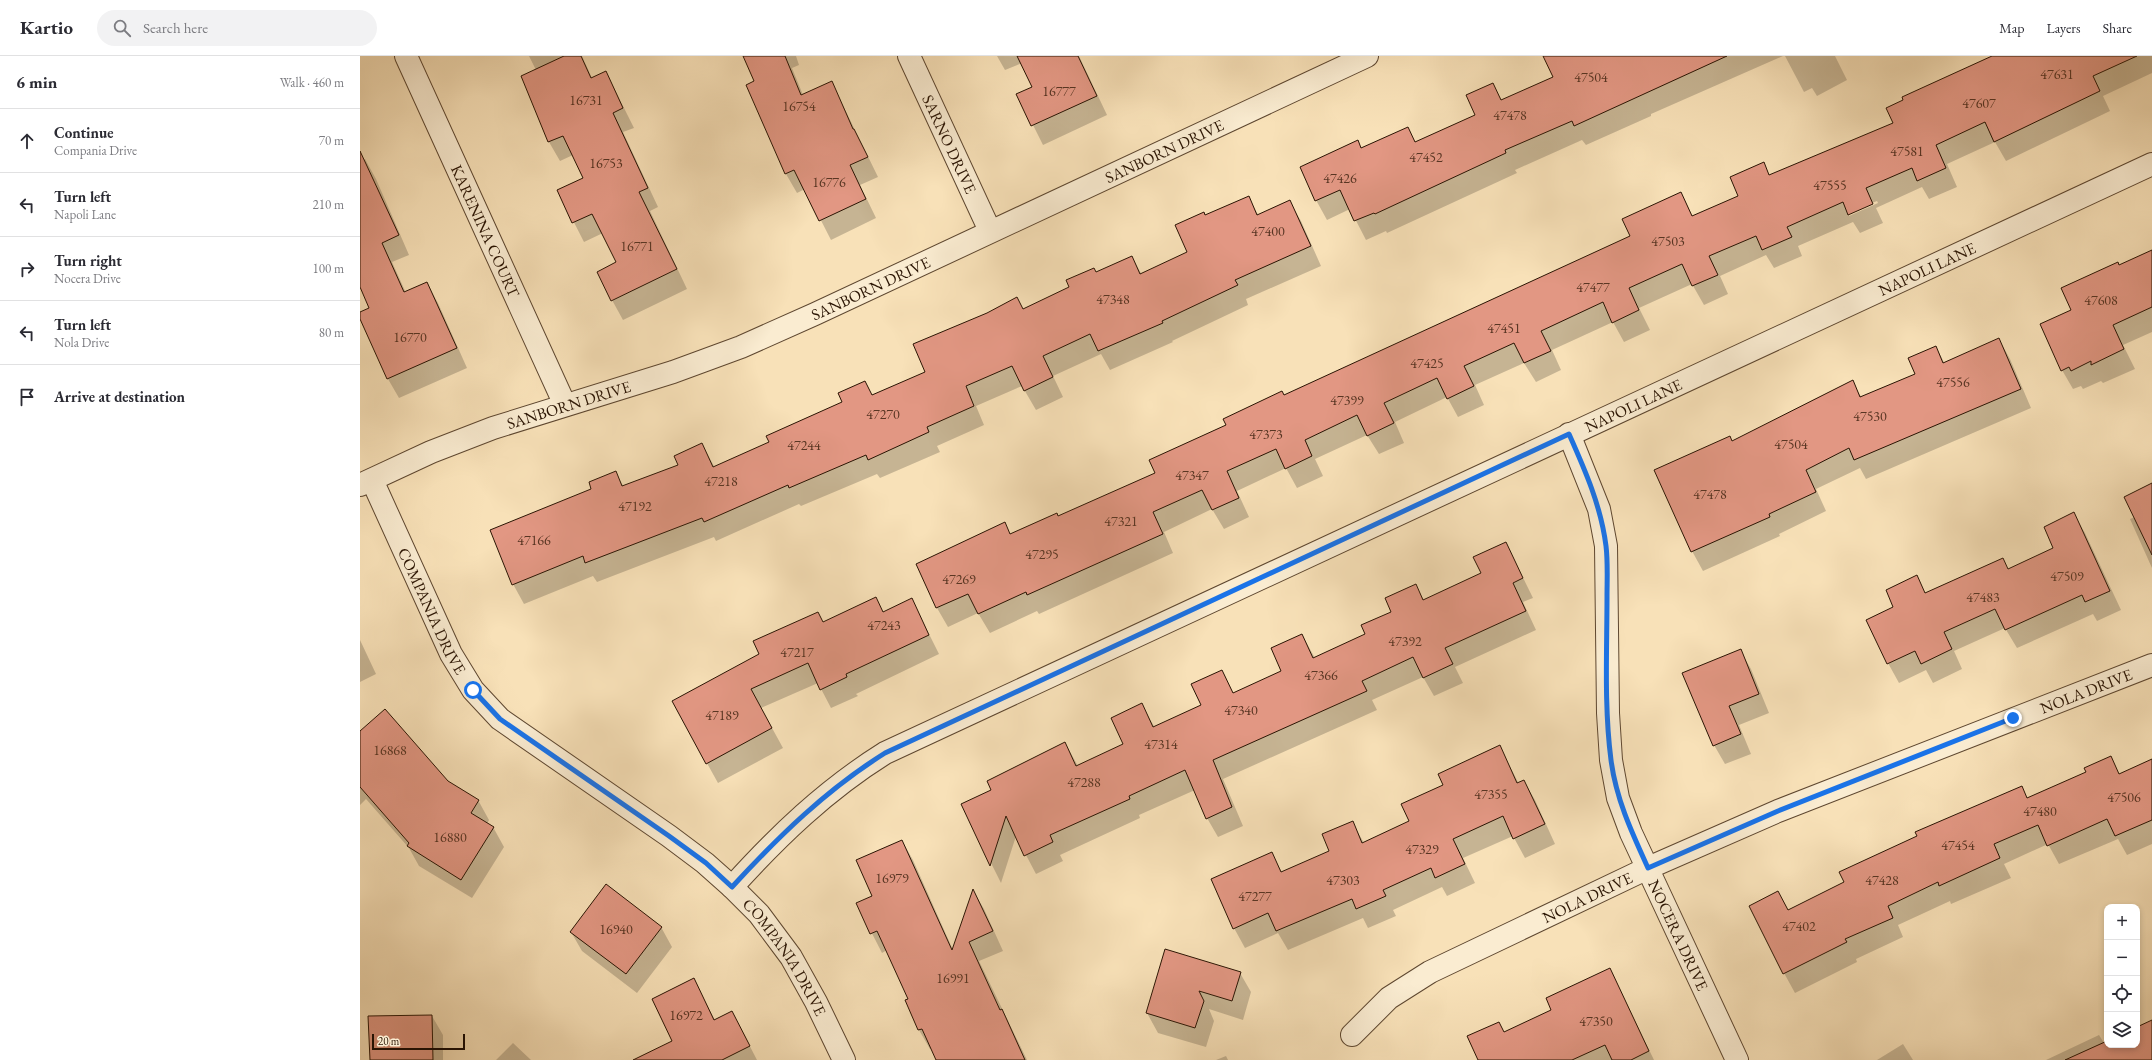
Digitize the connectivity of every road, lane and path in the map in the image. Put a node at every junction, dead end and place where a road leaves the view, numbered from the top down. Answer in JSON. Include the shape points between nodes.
{"nodes":[{"id":1,"x":406,"y":56,"type":"edge"},
{"id":2,"x":909,"y":56,"type":"edge"},
{"id":3,"x":1367,"y":56,"type":"edge"},
{"id":4,"x":2152,"y":164,"type":"edge"},
{"id":5,"x":990,"y":231,"type":"junction"},
{"id":6,"x":565,"y":405,"type":"junction"},
{"id":7,"x":1569,"y":434,"type":"junction"},
{"id":8,"x":366,"y":482,"type":"edge"},
{"id":9,"x":2152,"y":665,"type":"edge"},
{"id":10,"x":1648,"y":868,"type":"junction"},
{"id":11,"x":732,"y":887,"type":"junction"},
{"id":12,"x":1352,"y":1035,"type":"dead end"},
{"id":13,"x":844,"y":1060,"type":"edge"},
{"id":14,"x":1736,"y":1060,"type":"edge"}],
"edges":[{"from":1,"to":6,"type":"street","name":"KARENINA COURT"},
{"from":2,"to":5,"type":"street","name":"SARNO DRIVE"},
{"from":3,"to":5,"type":"street","name":"SANBORN DRIVE"},
{"from":4,"to":7,"type":"street","name":"NAPOLI LANE"},
{"from":5,"to":6,"type":"street","name":"SANBORN DRIVE","via":[[741,347],[672,372]]},
{"from":6,"to":8,"type":"street","name":"SANBORN DRIVE","via":[[430,452]]},
{"from":7,"to":10,"type":"street","name":"NOCERA DRIVE","via":[[1599,509],[1606,546],[1611,760],[1618,798]]},
{"from":7,"to":11,"type":"street","name":"NAPOLI LANE","via":[[885,753],[852,774],[822,798]]},
{"from":8,"to":11,"type":"street","name":"COMPANIA DRIVE","via":[[451,654],[473,690],[500,719],[669,836],[706,863]]},
{"from":9,"to":10,"type":"street","name":"NOLA DRIVE","via":[[1778,811]]},
{"from":10,"to":12,"type":"street","name":"NOLA DRIVE","via":[[1430,972],[1389,998]]},
{"from":10,"to":14,"type":"street","name":"NOCERA DRIVE"},
{"from":11,"to":13,"type":"street","name":"COMPANIA DRIVE","via":[[759,914],[791,957]]}]}
